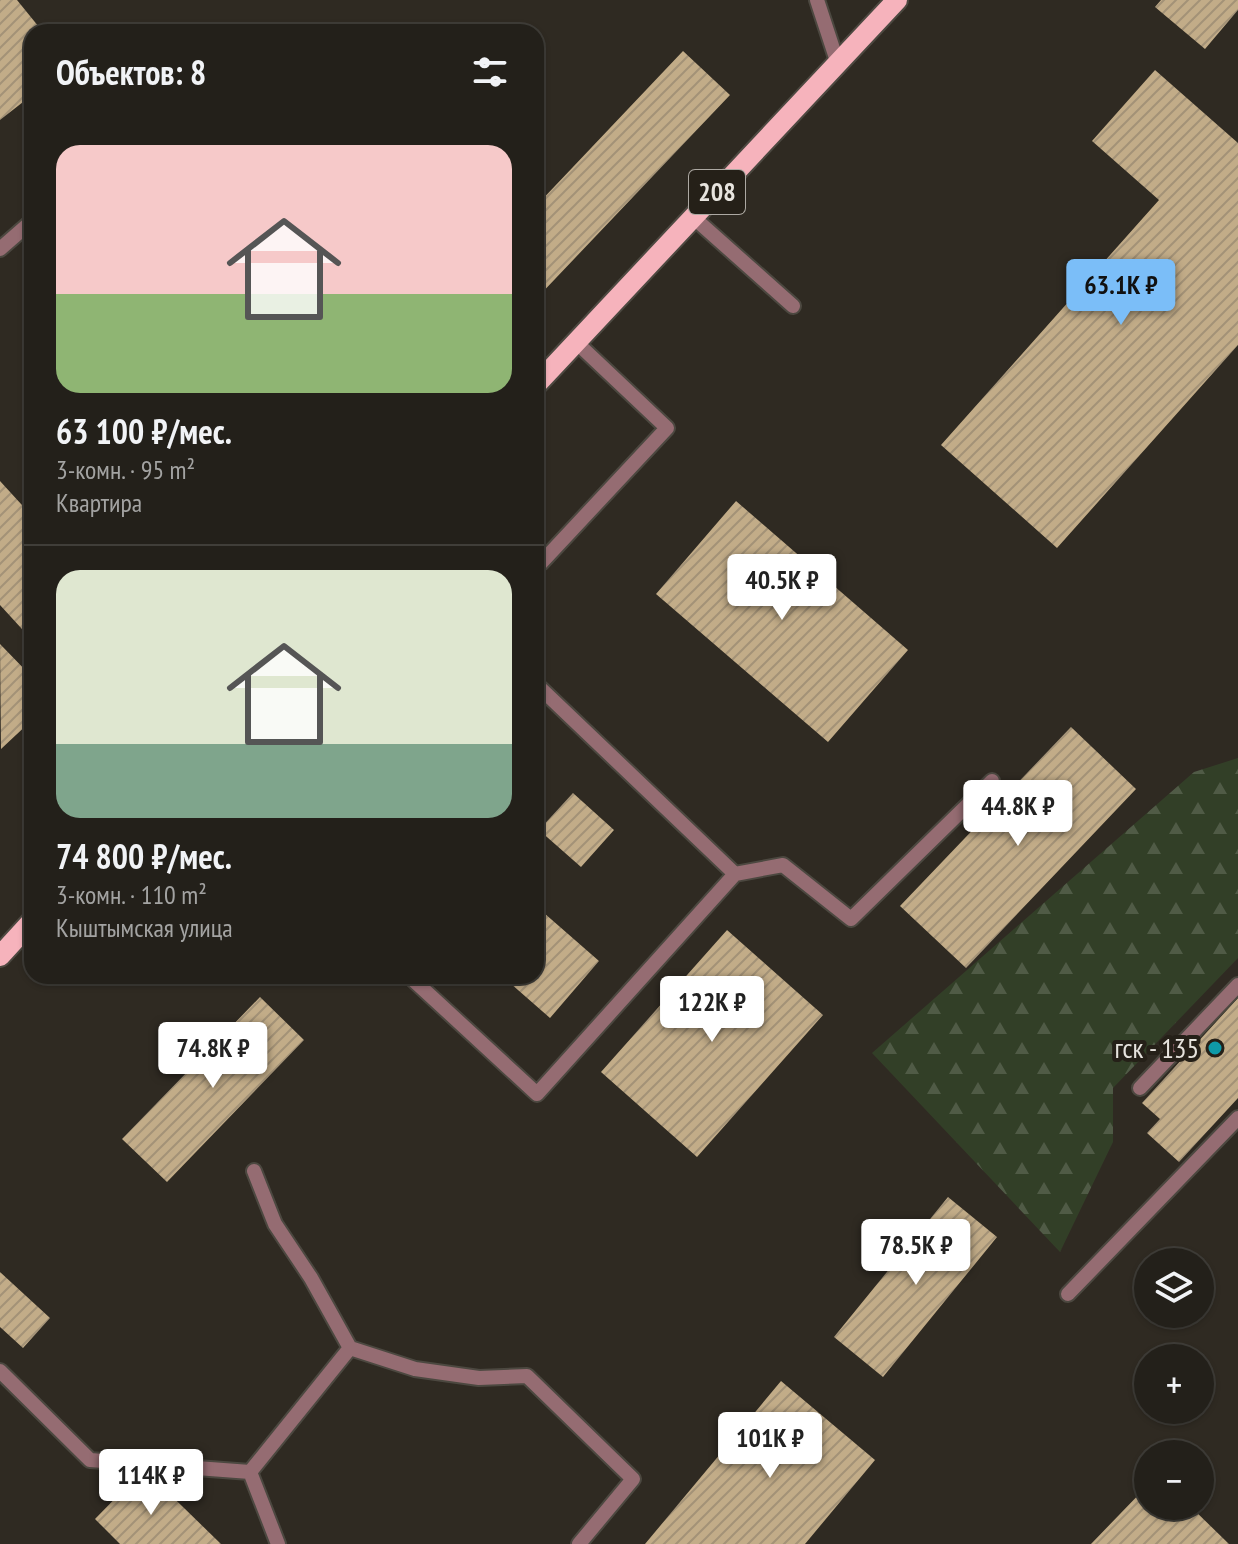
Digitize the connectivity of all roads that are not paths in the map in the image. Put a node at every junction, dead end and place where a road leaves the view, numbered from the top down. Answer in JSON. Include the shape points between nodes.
{"nodes":[{"id":1,"x":817,"y":0,"type":"edge"},
{"id":2,"x":897,"y":0,"type":"edge"},
{"id":3,"x":838,"y":64,"type":"junction"},
{"id":4,"x":693,"y":217,"type":"junction"},
{"id":5,"x":24,"y":228,"type":"edge"},
{"id":6,"x":0,"y":249,"type":"edge"},
{"id":7,"x":793,"y":306,"type":"dead end"},
{"id":8,"x":576,"y":342,"type":"junction"},
{"id":9,"x":544,"y":376,"type":"edge"},
{"id":10,"x":544,"y":560,"type":"edge"},
{"id":11,"x":544,"y":692,"type":"edge"},
{"id":12,"x":992,"y":781,"type":"dead end"},
{"id":13,"x":735,"y":874,"type":"junction"},
{"id":14,"x":24,"y":930,"type":"edge"},
{"id":15,"x":0,"y":956,"type":"edge"},
{"id":16,"x":418,"y":984,"type":"edge"},
{"id":17,"x":1238,"y":985,"type":"edge"},
{"id":18,"x":1140,"y":1088,"type":"dead end"},
{"id":19,"x":1238,"y":1118,"type":"edge"},
{"id":20,"x":254,"y":1171,"type":"dead end"},
{"id":21,"x":1068,"y":1294,"type":"dead end"},
{"id":22,"x":350,"y":1348,"type":"junction"},
{"id":23,"x":0,"y":1371,"type":"edge"},
{"id":24,"x":250,"y":1472,"type":"junction"},
{"id":25,"x":278,"y":1544,"type":"edge"},
{"id":26,"x":579,"y":1544,"type":"edge"}],
"edges":[{"from":1,"to":3,"type":"lane"},
{"from":2,"to":3,"type":"main road","number":"208"},
{"from":3,"to":4,"type":"main road","number":"208"},
{"from":4,"to":7,"type":"lane"},
{"from":4,"to":8,"type":"main road","number":"208"},
{"from":5,"to":6,"type":"lane"},
{"from":8,"to":9,"type":"main road","number":"208"},
{"from":8,"to":10,"type":"lane","via":[[667,428]]},
{"from":11,"to":13,"type":"lane"},
{"from":12,"to":13,"type":"lane","via":[[851,919],[783,865]]},
{"from":13,"to":16,"type":"lane","via":[[537,1094]]},
{"from":14,"to":15,"type":"main road"},
{"from":17,"to":18,"type":"lane"},
{"from":19,"to":21,"type":"lane"},
{"from":20,"to":22,"type":"lane","via":[[275,1224]]},
{"from":22,"to":24,"type":"lane"},
{"from":22,"to":26,"type":"lane","via":[[415,1369],[479,1378],[527,1376],[633,1479]]},
{"from":23,"to":24,"type":"lane","via":[[90,1460]]},
{"from":24,"to":25,"type":"lane"}]}
